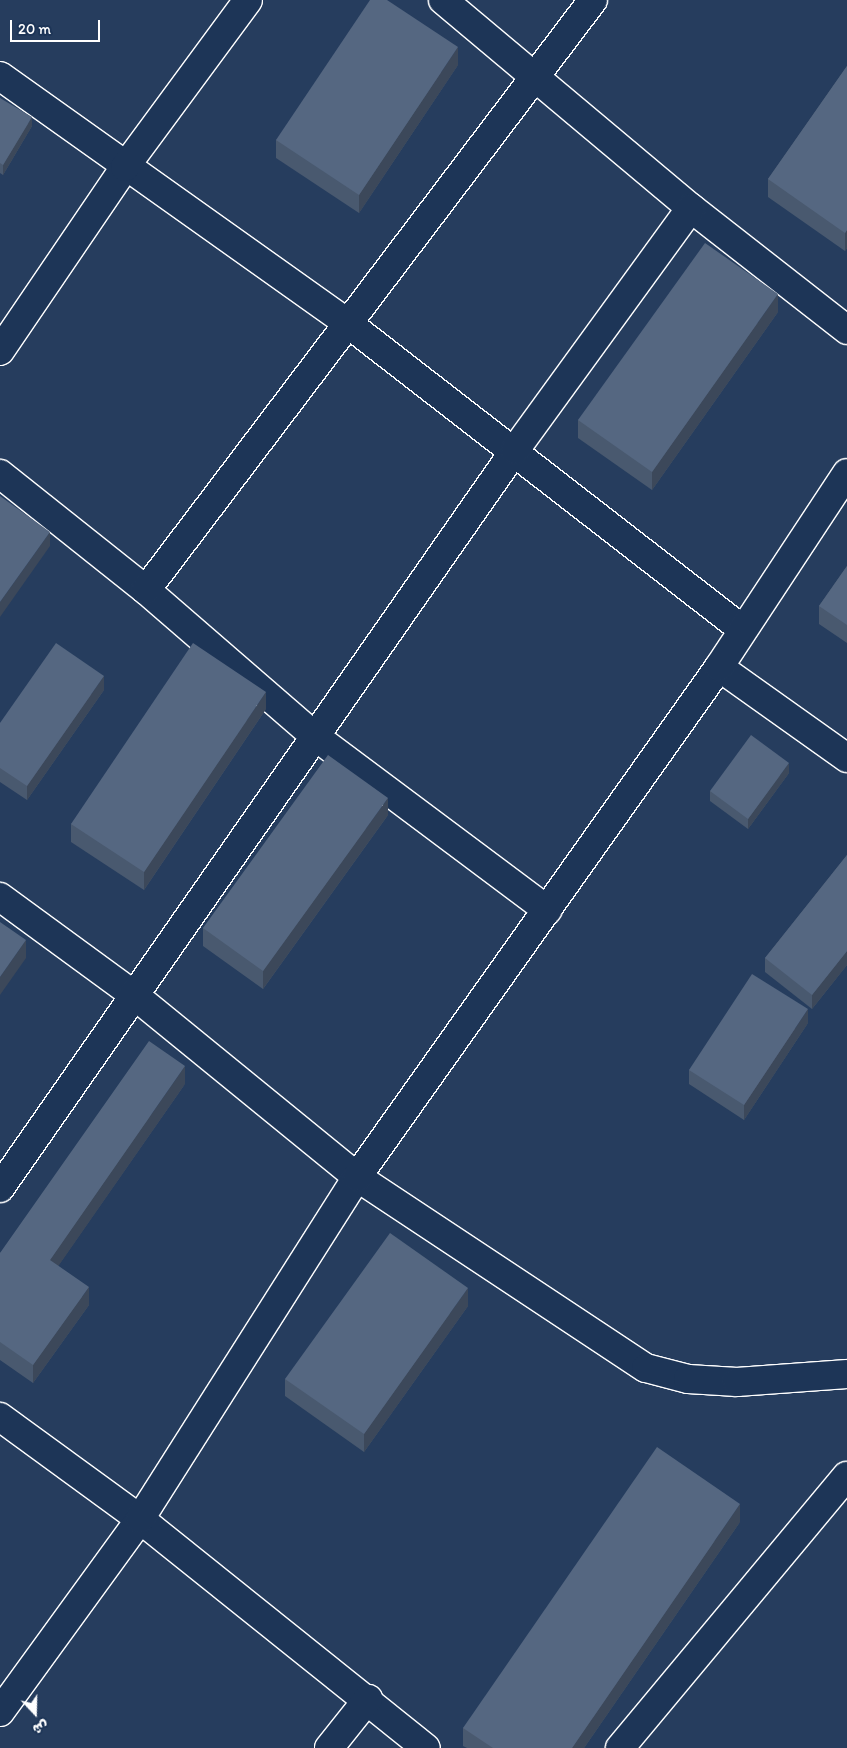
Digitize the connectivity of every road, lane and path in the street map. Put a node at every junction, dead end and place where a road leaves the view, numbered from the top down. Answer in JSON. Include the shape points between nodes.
{"nodes":[{"id":1,"x":248,"y":0,"type":"edge"},
{"id":2,"x":443,"y":0,"type":"edge"},
{"id":3,"x":593,"y":0,"type":"edge"},
{"id":4,"x":0,"y":76,"type":"edge"},
{"id":5,"x":534,"y":78,"type":"junction"},
{"id":6,"x":125,"y":167,"type":"junction"},
{"id":7,"x":691,"y":208,"type":"junction"},
{"id":8,"x":350,"y":325,"type":"junction"},
{"id":9,"x":847,"y":330,"type":"edge"},
{"id":10,"x":0,"y":351,"type":"edge"},
{"id":11,"x":515,"y":450,"type":"junction"},
{"id":12,"x":847,"y":473,"type":"edge"},
{"id":13,"x":0,"y":474,"type":"edge"},
{"id":14,"x":146,"y":590,"type":"junction"},
{"id":15,"x":743,"y":630,"type":"junction"},
{"id":16,"x":719,"y":667,"type":"junction"},
{"id":17,"x":316,"y":737,"type":"junction"},
{"id":18,"x":847,"y":758,"type":"edge"},
{"id":19,"x":0,"y":898,"type":"edge"},
{"id":20,"x":546,"y":910,"type":"junction"},
{"id":21,"x":134,"y":995,"type":"junction"},
{"id":22,"x":357,"y":1176,"type":"junction"},
{"id":23,"x":0,"y":1188,"type":"edge"},
{"id":24,"x":847,"y":1374,"type":"edge"},
{"id":25,"x":0,"y":1417,"type":"edge"},
{"id":26,"x":847,"y":1476,"type":"edge"},
{"id":27,"x":140,"y":1519,"type":"junction"},
{"id":28,"x":368,"y":1699,"type":"junction"},
{"id":29,"x":0,"y":1712,"type":"edge"},
{"id":30,"x":329,"y":1748,"type":"edge"},
{"id":31,"x":426,"y":1748,"type":"edge"},
{"id":32,"x":620,"y":1748,"type":"edge"}],
"edges":[{"from":1,"to":6,"type":"street"},
{"from":2,"to":5,"type":"street"},
{"from":3,"to":5,"type":"street"},
{"from":4,"to":6,"type":"street"},
{"from":5,"to":7,"type":"street"},
{"from":5,"to":8,"type":"street"},
{"from":6,"to":8,"type":"street"},
{"from":6,"to":10,"type":"street"},
{"from":7,"to":9,"type":"street"},
{"from":7,"to":11,"type":"street"},
{"from":8,"to":11,"type":"street"},
{"from":8,"to":14,"type":"street"},
{"from":11,"to":15,"type":"street"},
{"from":11,"to":17,"type":"street"},
{"from":12,"to":15,"type":"street"},
{"from":13,"to":14,"type":"street"},
{"from":14,"to":17,"type":"street"},
{"from":15,"to":16,"type":"street"},
{"from":16,"to":18,"type":"street"},
{"from":16,"to":20,"type":"street"},
{"from":17,"to":20,"type":"street"},
{"from":17,"to":21,"type":"street"},
{"from":19,"to":21,"type":"street"},
{"from":20,"to":22,"type":"street"},
{"from":21,"to":22,"type":"street"},
{"from":21,"to":23,"type":"street"},
{"from":22,"to":24,"type":"street","via":[[646,1368],[688,1379],[737,1382]]},
{"from":22,"to":27,"type":"street"},
{"from":25,"to":27,"type":"street"},
{"from":26,"to":32,"type":"street"},
{"from":27,"to":28,"type":"street"},
{"from":27,"to":29,"type":"street"},
{"from":28,"to":30,"type":"street"},
{"from":28,"to":31,"type":"street"}]}
